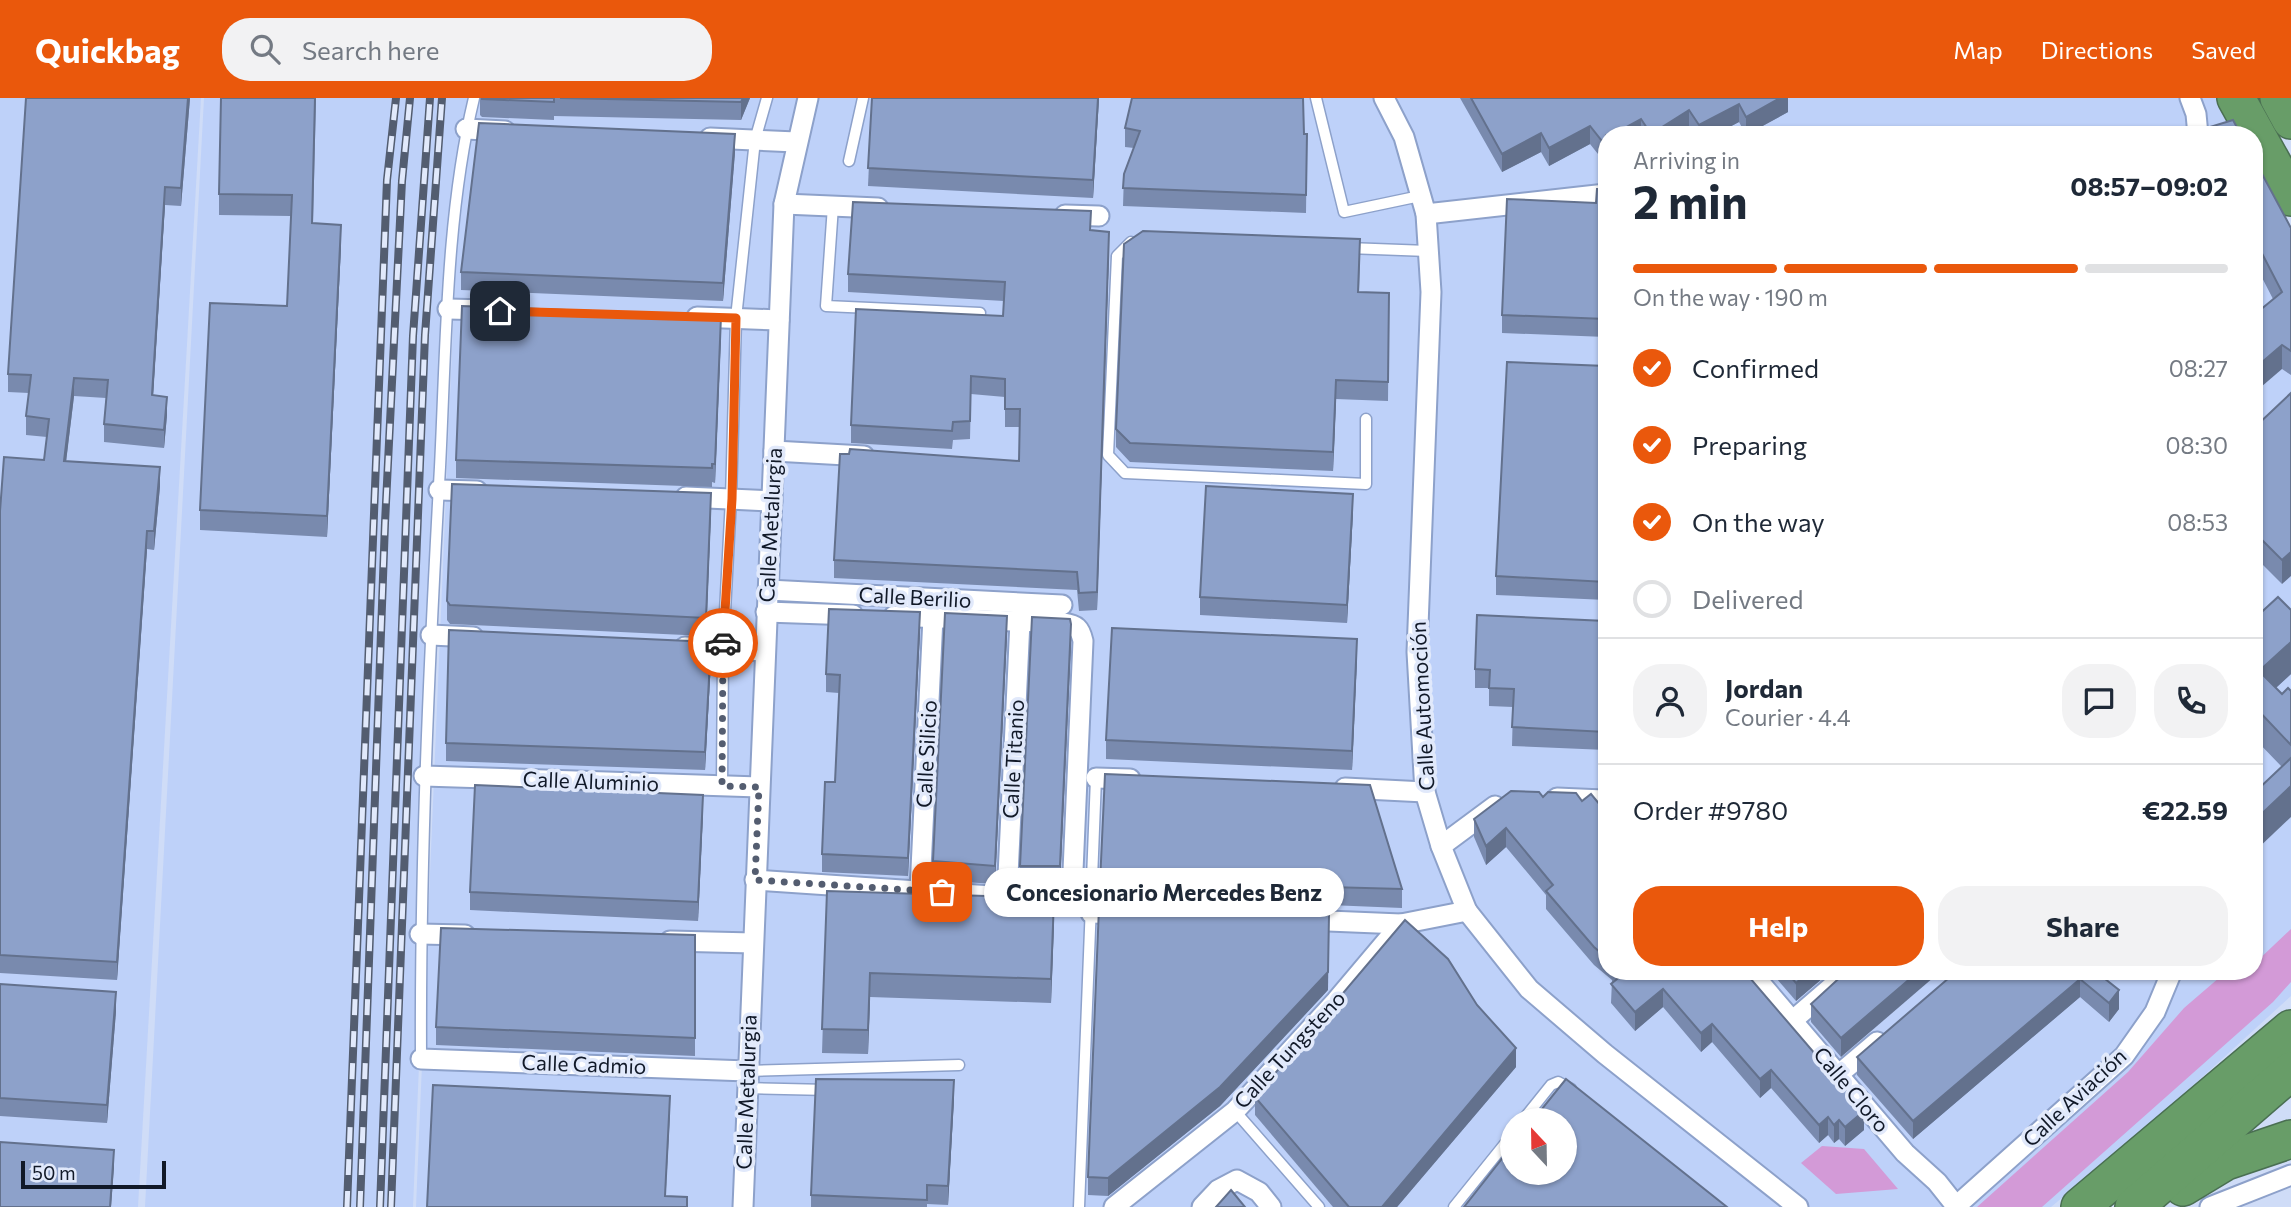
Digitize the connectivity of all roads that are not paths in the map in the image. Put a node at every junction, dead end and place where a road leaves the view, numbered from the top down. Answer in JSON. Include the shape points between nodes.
{"nodes":[{"id":1,"x":474,"y":98,"type":"edge"},
{"id":2,"x":767,"y":98,"type":"edge"},
{"id":3,"x":808,"y":98,"type":"edge"},
{"id":4,"x":863,"y":98,"type":"edge"},
{"id":5,"x":1316,"y":98,"type":"edge"},
{"id":6,"x":1384,"y":98,"type":"edge"},
{"id":7,"x":2190,"y":98,"type":"edge"},
{"id":8,"x":2236,"y":98,"type":"edge"},
{"id":9,"x":2279,"y":98,"type":"edge"},
{"id":10,"x":2291,"y":120,"type":"edge"},
{"id":11,"x":2197,"y":126,"type":"edge"},
{"id":12,"x":2252,"y":126,"type":"edge"},
{"id":13,"x":466,"y":130,"type":"junction"},
{"id":14,"x":521,"y":131,"type":"edge"},
{"id":15,"x":686,"y":138,"type":"edge"},
{"id":16,"x":755,"y":140,"type":"junction"},
{"id":17,"x":796,"y":142,"type":"junction"},
{"id":18,"x":2263,"y":147,"type":"edge"},
{"id":19,"x":849,"y":161,"type":"dead end"},
{"id":20,"x":1598,"y":194,"type":"edge"},
{"id":21,"x":2291,"y":197,"type":"edge"},
{"id":22,"x":784,"y":204,"type":"junction"},
{"id":23,"x":1423,"y":205,"type":"junction"},
{"id":24,"x":833,"y":206,"type":"junction"},
{"id":25,"x":899,"y":209,"type":"edge"},
{"id":26,"x":1046,"y":214,"type":"edge"},
{"id":27,"x":1099,"y":216,"type":"dead end"},
{"id":28,"x":1148,"y":240,"type":"edge"},
{"id":29,"x":1336,"y":247,"type":"edge"},
{"id":30,"x":1428,"y":251,"type":"junction"},
{"id":31,"x":448,"y":309,"type":"junction"},
{"id":32,"x":503,"y":311,"type":"edge"},
{"id":33,"x":980,"y":313,"type":"edge"},
{"id":34,"x":681,"y":316,"type":"edge"},
{"id":35,"x":736,"y":318,"type":"junction"},
{"id":36,"x":779,"y":320,"type":"junction"},
{"id":37,"x":1366,"y":419,"type":"dead end"},
{"id":38,"x":774,"y":451,"type":"junction"},
{"id":39,"x":879,"y":457,"type":"edge"},
{"id":40,"x":439,"y":489,"type":"junction"},
{"id":41,"x":494,"y":491,"type":"edge"},
{"id":42,"x":662,"y":496,"type":"edge"},
{"id":43,"x":732,"y":499,"type":"junction"},
{"id":44,"x":772,"y":500,"type":"junction"},
{"id":45,"x":768,"y":590,"type":"junction"},
{"id":46,"x":1062,"y":605,"type":"dead end"},
{"id":47,"x":766,"y":611,"type":"junction"},
{"id":48,"x":933,"y":617,"type":"junction"},
{"id":49,"x":1020,"y":621,"type":"junction"},
{"id":50,"x":431,"y":635,"type":"junction"},
{"id":51,"x":486,"y":638,"type":"edge"},
{"id":52,"x":667,"y":646,"type":"edge"},
{"id":53,"x":723,"y":649,"type":"junction"},
{"id":54,"x":765,"y":651,"type":"junction"},
{"id":55,"x":424,"y":776,"type":"junction"},
{"id":56,"x":1096,"y":778,"type":"joint"},
{"id":57,"x":1151,"y":780,"type":"edge"},
{"id":58,"x":722,"y":786,"type":"junction"},
{"id":59,"x":759,"y":787,"type":"junction"},
{"id":60,"x":1329,"y":788,"type":"edge"},
{"id":61,"x":1425,"y":792,"type":"junction"},
{"id":62,"x":1507,"y":797,"type":"edge"},
{"id":63,"x":1535,"y":798,"type":"edge"},
{"id":64,"x":1598,"y":801,"type":"edge"},
{"id":65,"x":1441,"y":846,"type":"junction"},
{"id":66,"x":755,"y":880,"type":"junction"},
{"id":67,"x":920,"y":890,"type":"junction"},
{"id":68,"x":1007,"y":897,"type":"junction"},
{"id":69,"x":1467,"y":911,"type":"junction"},
{"id":70,"x":1091,"y":913,"type":"junction"},
{"id":71,"x":1145,"y":915,"type":"edge"},
{"id":72,"x":1280,"y":920,"type":"edge"},
{"id":73,"x":1401,"y":924,"type":"junction"},
{"id":74,"x":420,"y":934,"type":"junction"},
{"id":75,"x":490,"y":936,"type":"edge"},
{"id":76,"x":656,"y":940,"type":"edge"},
{"id":77,"x":752,"y":943,"type":"junction"},
{"id":78,"x":1758,"y":980,"type":"edge"},
{"id":79,"x":1840,"y":980,"type":"edge"},
{"id":80,"x":2168,"y":980,"type":"edge"},
{"id":81,"x":1792,"y":1021,"type":"junction"},
{"id":82,"x":2291,"y":1029,"type":"edge"},
{"id":83,"x":1889,"y":1032,"type":"edge"},
{"id":84,"x":421,"y":1059,"type":"joint"},
{"id":85,"x":959,"y":1065,"type":"dead end"},
{"id":86,"x":2291,"y":1071,"type":"edge"},
{"id":87,"x":1838,"y":1075,"type":"junction"},
{"id":88,"x":746,"y":1079,"type":"junction"},
{"id":89,"x":836,"y":1090,"type":"edge"},
{"id":90,"x":1579,"y":1096,"type":"edge"},
{"id":91,"x":1532,"y":1108,"type":"edge"},
{"id":92,"x":1235,"y":1111,"type":"junction"},
{"id":93,"x":2291,"y":1139,"type":"edge"},
{"id":94,"x":1500,"y":1150,"type":"edge"},
{"id":95,"x":2291,"y":1175,"type":"edge"},
{"id":96,"x":1265,"y":1200,"type":"edge"},
{"id":97,"x":743,"y":1207,"type":"edge"},
{"id":98,"x":1079,"y":1207,"type":"edge"},
{"id":99,"x":1114,"y":1207,"type":"edge"},
{"id":100,"x":1202,"y":1207,"type":"edge"},
{"id":101,"x":1318,"y":1207,"type":"edge"},
{"id":102,"x":1454,"y":1207,"type":"edge"},
{"id":103,"x":1798,"y":1207,"type":"edge"},
{"id":104,"x":1955,"y":1207,"type":"edge"},
{"id":105,"x":2080,"y":1207,"type":"edge"},
{"id":106,"x":2134,"y":1207,"type":"edge"},
{"id":107,"x":2153,"y":1207,"type":"edge"},
{"id":108,"x":2210,"y":1207,"type":"edge"}],
"edges":[{"from":1,"to":13,"type":"lane"},
{"from":2,"to":16,"type":"lane"},
{"from":3,"to":17,"type":"street","name":"Calle Metalurgia"},
{"from":4,"to":19,"type":"lane"},
{"from":5,"to":23,"type":"lane","via":[[1344,212]]},
{"from":6,"to":23,"type":"street","name":"Calle Automoción","via":[[1404,137]]},
{"from":7,"to":11,"type":"street"},
{"from":8,"to":12,"type":"highway"},
{"from":9,"to":10,"type":"highway"},
{"from":13,"to":14,"type":"street"},
{"from":13,"to":31,"type":"lane"},
{"from":15,"to":16,"type":"street"},
{"from":16,"to":17,"type":"street"},
{"from":16,"to":35,"type":"lane"},
{"from":17,"to":22,"type":"street","name":"Calle Metalurgia"},
{"from":18,"to":21,"type":"highway"},
{"from":20,"to":23,"type":"street"},
{"from":22,"to":24,"type":"street"},
{"from":22,"to":36,"type":"street","name":"Calle Metalurgia"},
{"from":23,"to":30,"type":"street","name":"Calle Automoción"},
{"from":24,"to":25,"type":"street"},
{"from":24,"to":33,"type":"lane","via":[[826,306]]},
{"from":26,"to":27,"type":"street"},
{"from":28,"to":37,"type":"lane","via":[[1135,239],[1117,256],[1108,455],[1125,473],[1366,484]]},
{"from":29,"to":30,"type":"lane"},
{"from":30,"to":61,"type":"street","name":"Calle Automoción","via":[[1431,292],[1417,652]]},
{"from":31,"to":32,"type":"street"},
{"from":31,"to":40,"type":"lane"},
{"from":34,"to":35,"type":"street"},
{"from":35,"to":36,"type":"street"},
{"from":35,"to":43,"type":"lane"},
{"from":36,"to":38,"type":"street","name":"Calle Metalurgia"},
{"from":38,"to":39,"type":"street"},
{"from":38,"to":44,"type":"street","name":"Calle Metalurgia"},
{"from":40,"to":41,"type":"street"},
{"from":40,"to":50,"type":"lane"},
{"from":42,"to":43,"type":"street"},
{"from":43,"to":44,"type":"street"},
{"from":43,"to":53,"type":"lane"},
{"from":44,"to":45,"type":"street","name":"Calle Metalurgia"},
{"from":45,"to":46,"type":"street","name":"Calle Berilio"},
{"from":45,"to":47,"type":"street","name":"Calle Metalurgia"},
{"from":47,"to":48,"type":"street"},
{"from":47,"to":54,"type":"street","name":"Calle Metalurgia"},
{"from":48,"to":49,"type":"street"},
{"from":48,"to":67,"type":"street","name":"Calle Silicio"},
{"from":49,"to":68,"type":"street","name":"Calle Titanio"},
{"from":49,"to":68,"type":"street","via":[[1074,625],[1081,630],[1074,868],[1068,898]]},
{"from":50,"to":51,"type":"street"},
{"from":50,"to":55,"type":"lane"},
{"from":52,"to":53,"type":"street"},
{"from":53,"to":54,"type":"street"},
{"from":53,"to":58,"type":"lane"},
{"from":54,"to":59,"type":"street","name":"Calle Metalurgia"},
{"from":55,"to":58,"type":"street","name":"Calle Aluminio"},
{"from":55,"to":74,"type":"lane"},
{"from":56,"to":57,"type":"street"},
{"from":56,"to":70,"type":"lane"},
{"from":58,"to":59,"type":"street","name":"Calle Aluminio"},
{"from":59,"to":66,"type":"street","name":"Calle Metalurgia"},
{"from":60,"to":61,"type":"street"},
{"from":61,"to":65,"type":"street","name":"Calle Automoción"},
{"from":62,"to":65,"type":"street"},
{"from":63,"to":64,"type":"street"},
{"from":65,"to":69,"type":"street","name":"Calle Automoción"},
{"from":66,"to":67,"type":"street"},
{"from":66,"to":77,"type":"street","name":"Calle Metalurgia"},
{"from":67,"to":68,"type":"street"},
{"from":69,"to":73,"type":"street"},
{"from":69,"to":103,"type":"street","name":"Calle Automoción","via":[[1529,989]]},
{"from":70,"to":71,"type":"street"},
{"from":70,"to":98,"type":"lane"},
{"from":72,"to":73,"type":"street"},
{"from":73,"to":92,"type":"street","name":"Calle Tungsteno"},
{"from":74,"to":75,"type":"street"},
{"from":74,"to":84,"type":"lane"},
{"from":76,"to":77,"type":"street"},
{"from":77,"to":88,"type":"street","name":"Calle Metalurgia"},
{"from":78,"to":81,"type":"street","name":"Calle Cloro"},
{"from":79,"to":81,"type":"street"},
{"from":80,"to":104,"type":"street","name":"Calle Aviación","via":[[2155,1012],[2124,1056]]},
{"from":81,"to":87,"type":"street","name":"Calle Cloro"},
{"from":82,"to":105,"type":"highway"},
{"from":83,"to":87,"type":"street"},
{"from":84,"to":88,"type":"street","name":"Calle Cadmio"},
{"from":85,"to":88,"type":"lane"},
{"from":86,"to":106,"type":"highway"},
{"from":87,"to":104,"type":"street","name":"Calle Cloro"},
{"from":88,"to":89,"type":"lane"},
{"from":88,"to":97,"type":"street","name":"Calle Metalurgia"},
{"from":90,"to":91,"type":"lane","via":[[1558,1082],[1550,1085]]},
{"from":92,"to":99,"type":"street","name":"Calle Tungsteno"},
{"from":92,"to":101,"type":"lane"},
{"from":93,"to":107,"type":"highway","via":[[2226,1161]]},
{"from":94,"to":102,"type":"lane"},
{"from":95,"to":108,"type":"street"},
{"from":96,"to":100,"type":"street","via":[[1237,1180],[1218,1190]]}]}
